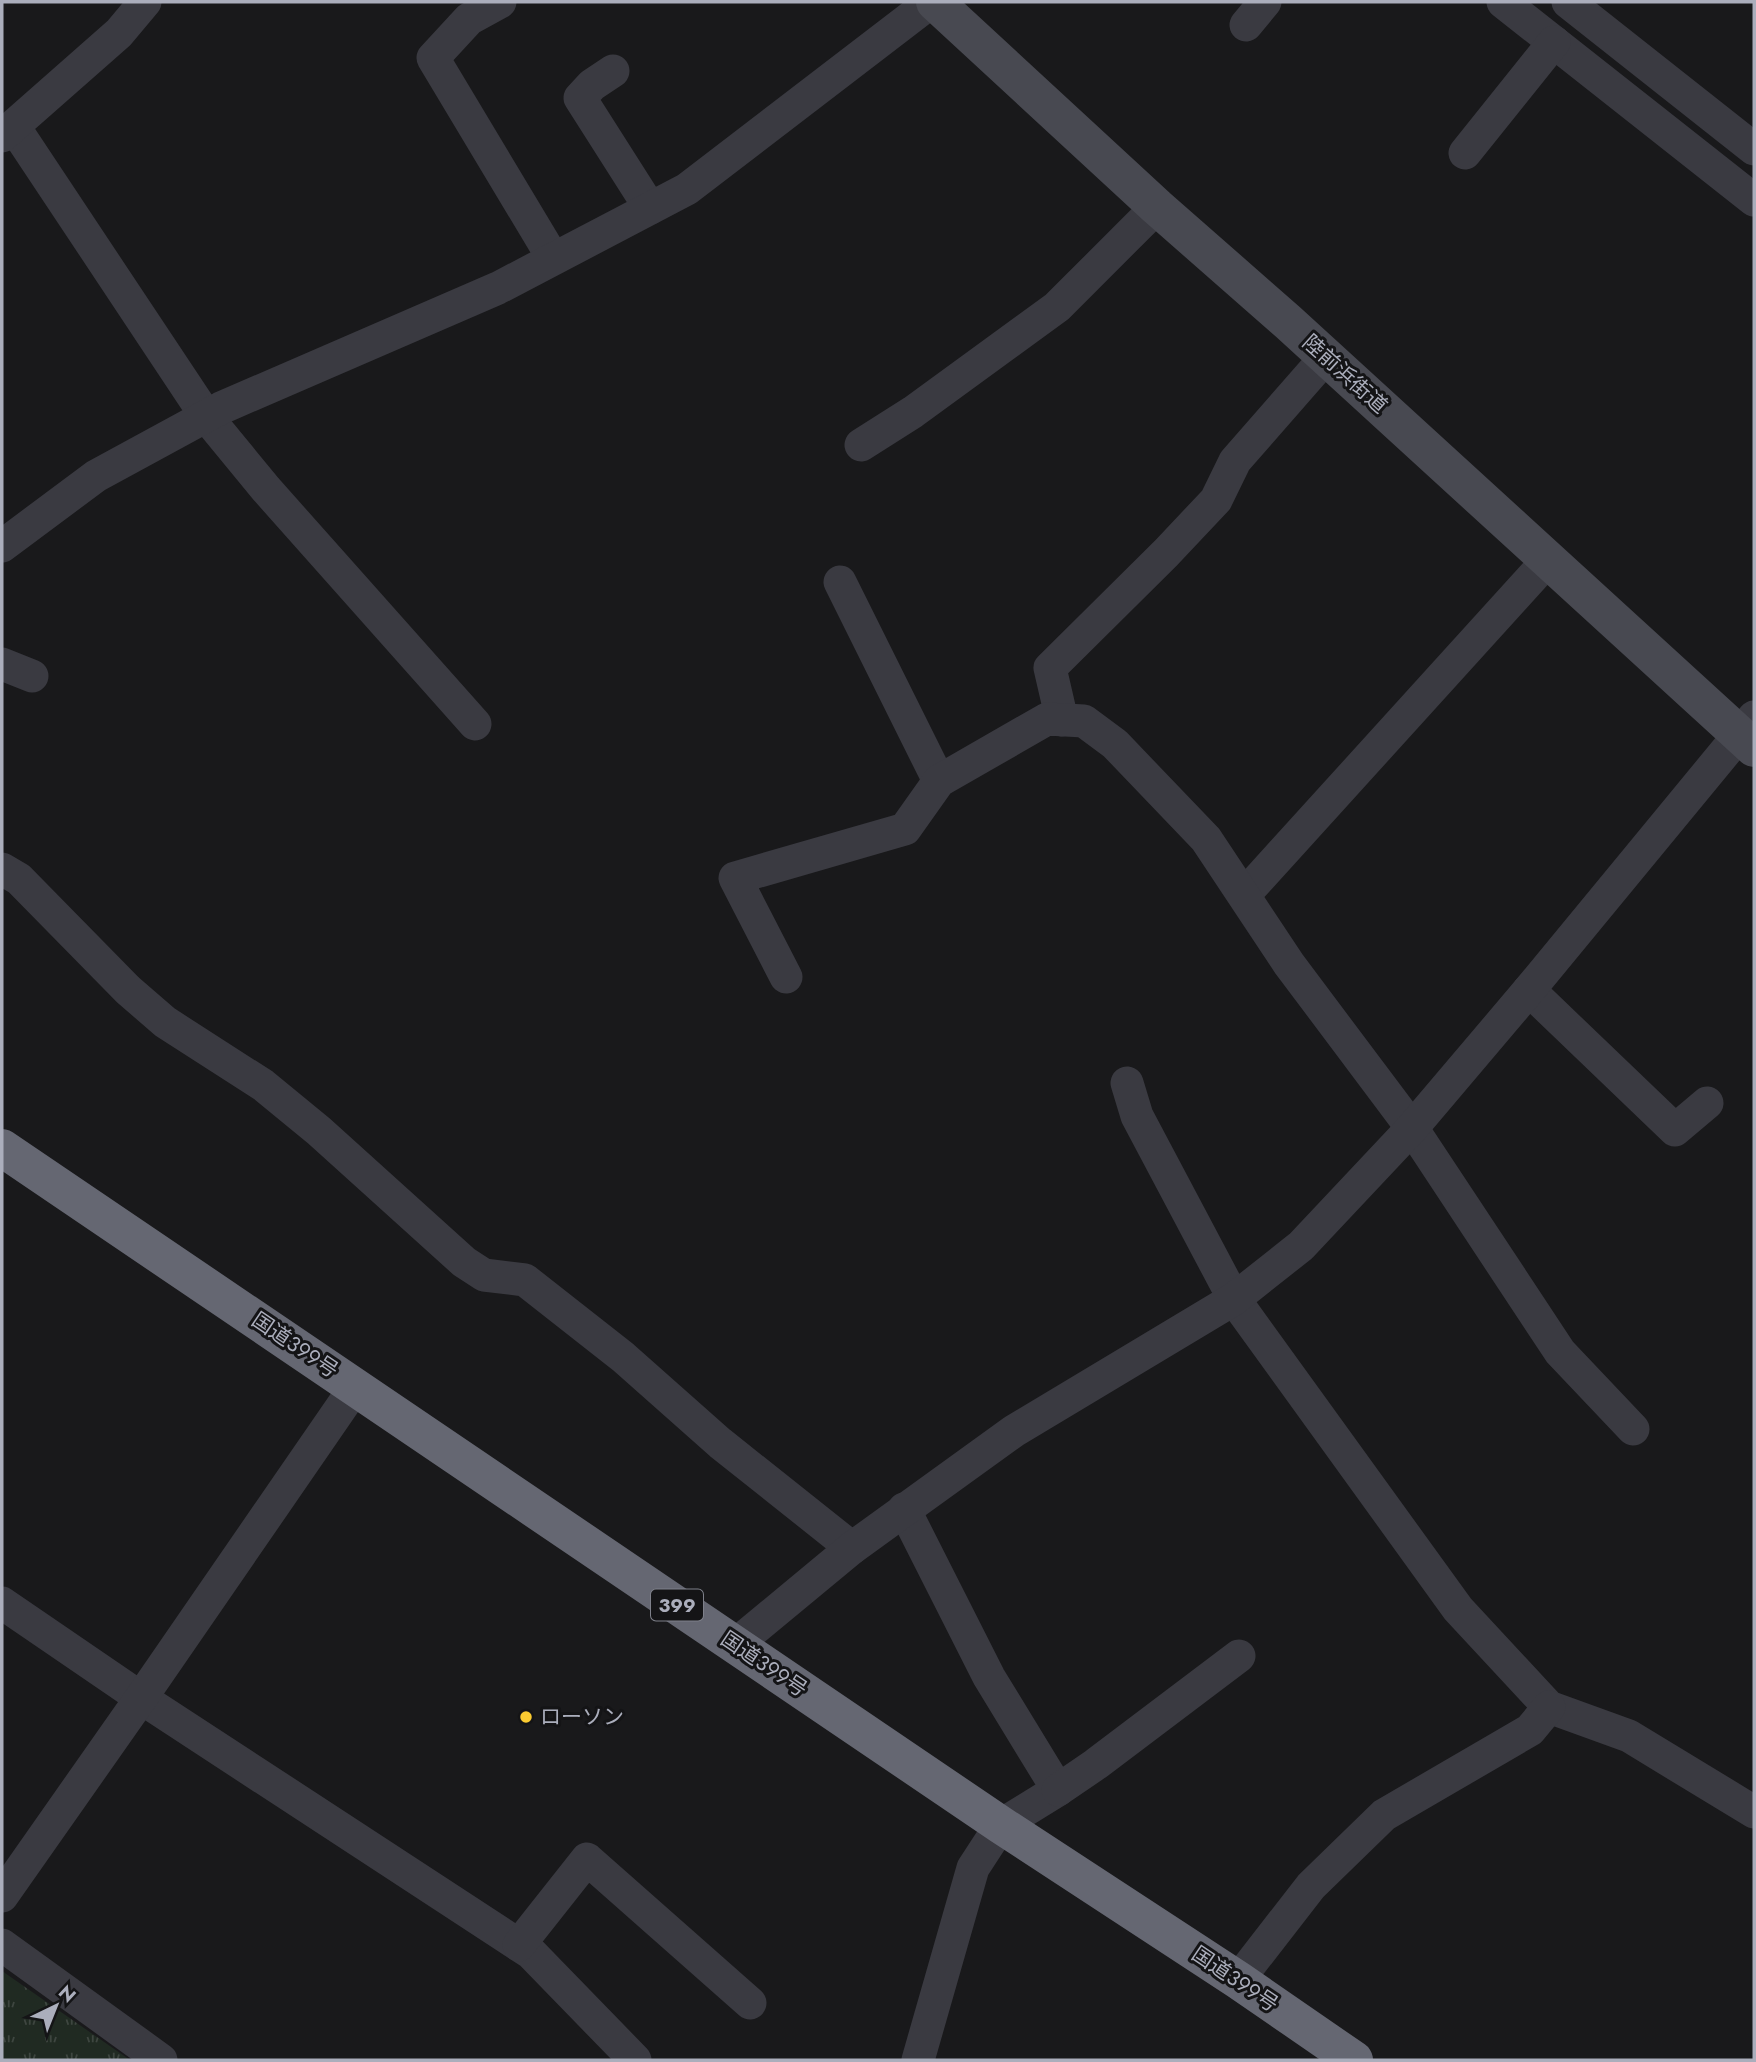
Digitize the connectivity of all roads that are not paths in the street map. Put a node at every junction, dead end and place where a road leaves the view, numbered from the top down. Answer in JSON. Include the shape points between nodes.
{"nodes":[{"id":1,"x":145,"y":2,"type":"edge"},
{"id":2,"x":500,"y":2,"type":"edge"},
{"id":3,"x":933,"y":2,"type":"edge"},
{"id":4,"x":1503,"y":2,"type":"edge"},
{"id":5,"x":1569,"y":2,"type":"edge"},
{"id":6,"x":1554,"y":42,"type":"junction"},
{"id":7,"x":613,"y":71,"type":"dead end"},
{"id":8,"x":8,"y":132,"type":"edge"},
{"id":9,"x":1754,"y":149,"type":"edge"},
{"id":10,"x":1465,"y":153,"type":"dead end"},
{"id":11,"x":1754,"y":200,"type":"edge"},
{"id":12,"x":1157,"y":207,"type":"junction"},
{"id":13,"x":650,"y":208,"type":"junction"},
{"id":14,"x":553,"y":258,"type":"junction"},
{"id":15,"x":1326,"y":357,"type":"junction"},
{"id":16,"x":206,"y":416,"type":"junction"},
{"id":17,"x":861,"y":445,"type":"dead end"},
{"id":18,"x":2,"y":546,"type":"edge"},
{"id":19,"x":1548,"y":560,"type":"junction"},
{"id":20,"x":840,"y":582,"type":"dead end"},
{"id":21,"x":1062,"y":720,"type":"junction"},
{"id":22,"x":475,"y":724,"type":"dead end"},
{"id":23,"x":1749,"y":733,"type":"edge"},
{"id":24,"x":939,"y":781,"type":"junction"},
{"id":25,"x":2,"y":869,"type":"edge"},
{"id":26,"x":1244,"y":895,"type":"junction"},
{"id":27,"x":786,"y":978,"type":"dead end"},
{"id":28,"x":1529,"y":990,"type":"junction"},
{"id":29,"x":1127,"y":1083,"type":"dead end"},
{"id":30,"x":1707,"y":1103,"type":"dead end"},
{"id":31,"x":1412,"y":1128,"type":"junction"},
{"id":32,"x":2,"y":1147,"type":"edge"},
{"id":33,"x":1234,"y":1299,"type":"junction"},
{"id":34,"x":356,"y":1386,"type":"junction"},
{"id":35,"x":1633,"y":1429,"type":"dead end"},
{"id":36,"x":904,"y":1509,"type":"junction"},
{"id":37,"x":852,"y":1548,"type":"junction"},
{"id":38,"x":2,"y":1603,"type":"edge"},
{"id":39,"x":736,"y":1645,"type":"junction"},
{"id":40,"x":1239,"y":1656,"type":"dead end"},
{"id":41,"x":141,"y":1698,"type":"junction"},
{"id":42,"x":1549,"y":1707,"type":"junction"},
{"id":43,"x":1058,"y":1790,"type":"junction"},
{"id":44,"x":1754,"y":1812,"type":"edge"},
{"id":45,"x":1001,"y":1825,"type":"junction"},
{"id":46,"x":2,"y":1896,"type":"edge"},
{"id":47,"x":2,"y":1945,"type":"edge"},
{"id":48,"x":519,"y":1945,"type":"junction"},
{"id":49,"x":1238,"y":1980,"type":"junction"},
{"id":50,"x":750,"y":2003,"type":"dead end"},
{"id":51,"x":161,"y":2060,"type":"edge"},
{"id":52,"x":635,"y":2060,"type":"edge"},
{"id":53,"x":918,"y":2060,"type":"edge"},
{"id":54,"x":1354,"y":2060,"type":"edge"}],
"edges":[{"from":1,"to":8,"type":"street","via":[[119,33]]},
{"from":2,"to":14,"type":"street","via":[[469,19],[433,58]]},
{"from":3,"to":12,"type":"street","name":"陸前浜街道"},
{"from":3,"to":13,"type":"street","via":[[687,189]]},
{"from":4,"to":6,"type":"street"},
{"from":5,"to":9,"type":"street"},
{"from":6,"to":10,"type":"street"},
{"from":6,"to":11,"type":"street"},
{"from":7,"to":13,"type":"street","via":[[580,98]]},
{"from":8,"to":16,"type":"street"},
{"from":12,"to":15,"type":"street","name":"陸前浜街道"},
{"from":12,"to":17,"type":"street","via":[[1057,307]]},
{"from":13,"to":14,"type":"street"},
{"from":14,"to":16,"type":"street","via":[[498,288]]},
{"from":15,"to":19,"type":"street","name":"陸前浜街道"},
{"from":15,"to":21,"type":"street","via":[[1235,461],[1216,500],[1050,668]]},
{"from":16,"to":18,"type":"street","via":[[96,476]]},
{"from":16,"to":22,"type":"street"},
{"from":19,"to":23,"type":"street","name":"陸前浜街道"},
{"from":19,"to":26,"type":"street"},
{"from":20,"to":24,"type":"street"},
{"from":21,"to":24,"type":"street","via":[[1047,719]]},
{"from":21,"to":26,"type":"street","via":[[1084,721],[1115,744],[1206,839]]},
{"from":23,"to":28,"type":"street"},
{"from":24,"to":27,"type":"street","via":[[905,829],[735,878]]},
{"from":25,"to":37,"type":"street","via":[[19,879],[156,1014],[263,1085],[464,1262],[484,1275],[525,1280]]},
{"from":26,"to":31,"type":"street","via":[[1289,964]]},
{"from":28,"to":30,"type":"street","via":[[1675,1129]]},
{"from":28,"to":31,"type":"street"},
{"from":29,"to":33,"type":"street","via":[[1137,1116]]},
{"from":31,"to":33,"type":"street","via":[[1301,1246]]},
{"from":31,"to":35,"type":"street","via":[[1560,1352]]},
{"from":32,"to":34,"type":"highway","name":"国道399号","number":"399"},
{"from":33,"to":36,"type":"street","via":[[1014,1431]]},
{"from":33,"to":42,"type":"street","via":[[1458,1609]]},
{"from":34,"to":39,"type":"highway","name":"国道399号","number":"399"},
{"from":34,"to":41,"type":"street"},
{"from":36,"to":37,"type":"street"},
{"from":36,"to":43,"type":"street","via":[[989,1677]]},
{"from":37,"to":39,"type":"street"},
{"from":38,"to":41,"type":"street"},
{"from":39,"to":45,"type":"highway","name":"国道399号","number":"399"},
{"from":40,"to":43,"type":"street"},
{"from":41,"to":46,"type":"street"},
{"from":41,"to":48,"type":"street"},
{"from":42,"to":44,"type":"street","via":[[1629,1736]]},
{"from":42,"to":49,"type":"street","via":[[1530,1730],[1384,1815],[1311,1886]]},
{"from":43,"to":45,"type":"street"},
{"from":45,"to":49,"type":"highway","name":"国道399号","number":"399"},
{"from":45,"to":53,"type":"street","via":[[973,1868]]},
{"from":47,"to":51,"type":"street"},
{"from":48,"to":50,"type":"street","via":[[587,1859]]},
{"from":48,"to":52,"type":"street"},
{"from":49,"to":54,"type":"highway","name":"国道399号","number":"399"}]}
